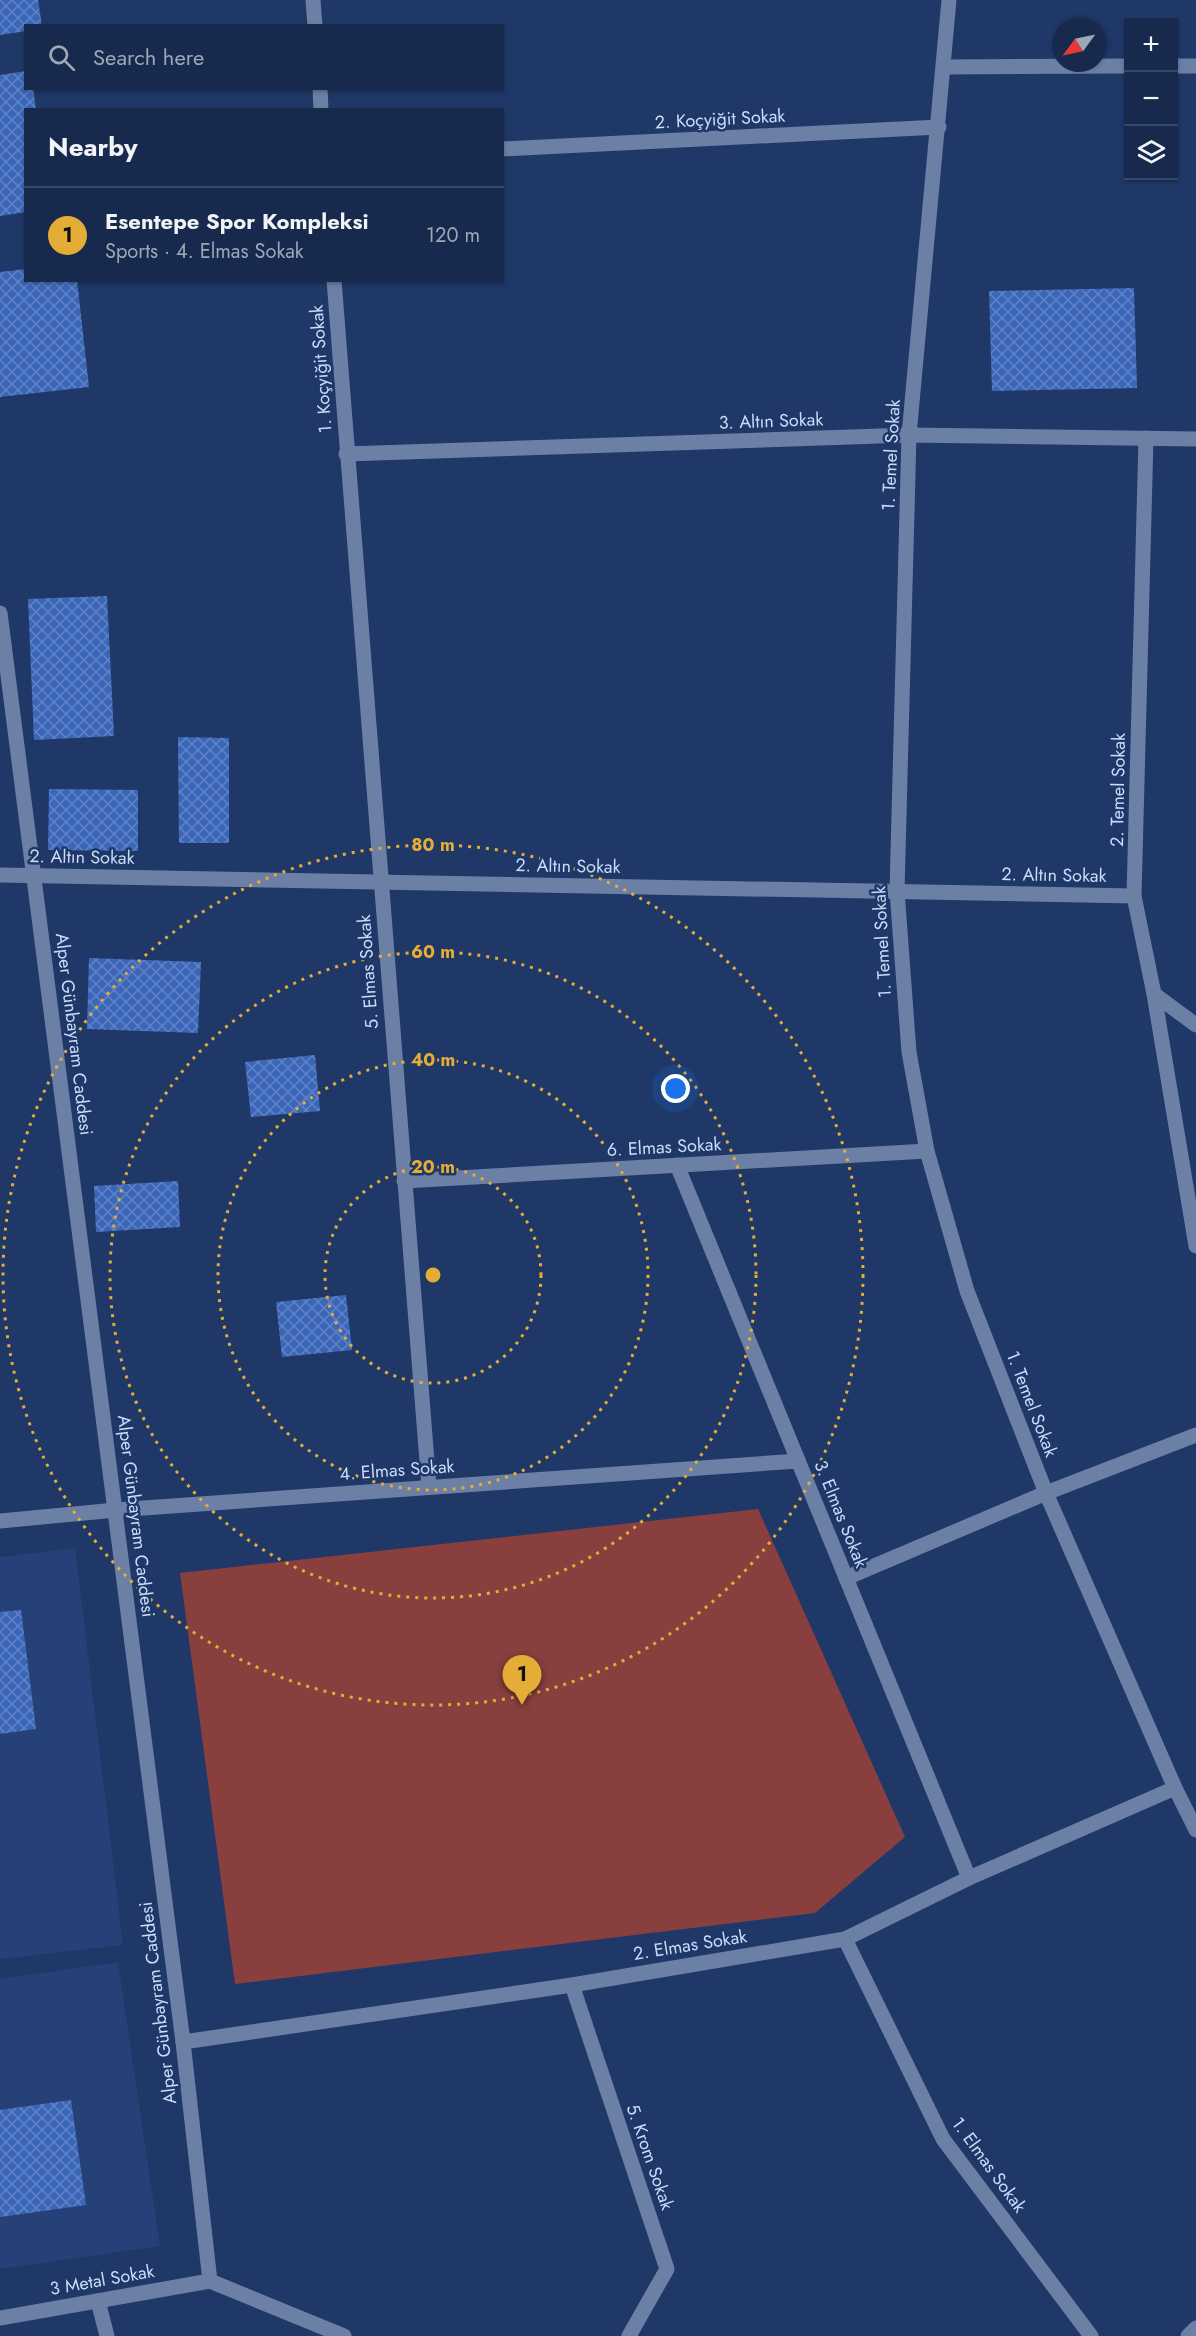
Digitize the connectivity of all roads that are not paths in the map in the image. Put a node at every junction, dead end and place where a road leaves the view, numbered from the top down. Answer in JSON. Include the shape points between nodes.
{"nodes":[{"id":1,"x":313,"y":0,"type":"edge"},
{"id":2,"x":949,"y":0,"type":"edge"},
{"id":3,"x":315,"y":24,"type":"edge"},
{"id":4,"x":1124,"y":66,"type":"edge"},
{"id":5,"x":1178,"y":66,"type":"edge"},
{"id":6,"x":1196,"y":66,"type":"edge"},
{"id":7,"x":944,"y":67,"type":"junction"},
{"id":8,"x":320,"y":90,"type":"edge"},
{"id":9,"x":321,"y":108,"type":"edge"},
{"id":10,"x":939,"y":128,"type":"junction"},
{"id":11,"x":504,"y":149,"type":"edge"},
{"id":12,"x":334,"y":282,"type":"edge"},
{"id":13,"x":909,"y":435,"type":"junction"},
{"id":14,"x":1146,"y":438,"type":"junction"},
{"id":15,"x":1196,"y":439,"type":"edge"},
{"id":16,"x":346,"y":454,"type":"junction"},
{"id":17,"x":0,"y":613,"type":"edge"},
{"id":18,"x":0,"y":875,"type":"edge"},
{"id":19,"x":34,"y":875,"type":"junction"},
{"id":20,"x":381,"y":882,"type":"junction"},
{"id":21,"x":897,"y":891,"type":"junction"},
{"id":22,"x":1134,"y":896,"type":"junction"},
{"id":23,"x":1154,"y":994,"type":"junction"},
{"id":24,"x":1196,"y":1025,"type":"edge"},
{"id":25,"x":927,"y":1151,"type":"junction"},
{"id":26,"x":677,"y":1165,"type":"junction"},
{"id":27,"x":404,"y":1181,"type":"junction"},
{"id":28,"x":1196,"y":1246,"type":"edge"},
{"id":29,"x":1196,"y":1435,"type":"edge"},
{"id":30,"x":798,"y":1461,"type":"junction"},
{"id":31,"x":429,"y":1488,"type":"junction"},
{"id":32,"x":1046,"y":1493,"type":"junction"},
{"id":33,"x":116,"y":1510,"type":"junction"},
{"id":34,"x":0,"y":1521,"type":"edge"},
{"id":35,"x":846,"y":1578,"type":"junction"},
{"id":36,"x":1175,"y":1788,"type":"junction"},
{"id":37,"x":1196,"y":1830,"type":"edge"},
{"id":38,"x":969,"y":1878,"type":"junction"},
{"id":39,"x":845,"y":1940,"type":"junction"},
{"id":40,"x":572,"y":1985,"type":"junction"},
{"id":41,"x":183,"y":2042,"type":"junction"},
{"id":42,"x":210,"y":2281,"type":"junction"},
{"id":43,"x":98,"y":2301,"type":"junction"},
{"id":44,"x":0,"y":2318,"type":"edge"},
{"id":45,"x":1196,"y":2328,"type":"edge"},
{"id":46,"x":107,"y":2336,"type":"edge"},
{"id":47,"x":344,"y":2336,"type":"edge"},
{"id":48,"x":629,"y":2336,"type":"edge"},
{"id":49,"x":1091,"y":2336,"type":"edge"},
{"id":50,"x":1188,"y":2336,"type":"edge"}],
"edges":[{"from":1,"to":3,"type":"street"},
{"from":2,"to":7,"type":"street","name":"1. Temel Sokak"},
{"from":4,"to":7,"type":"street"},
{"from":5,"to":6,"type":"street"},
{"from":7,"to":10,"type":"street","name":"1. Temel Sokak"},
{"from":8,"to":9,"type":"street"},
{"from":10,"to":11,"type":"street","name":"2. Koçyiğit Sokak"},
{"from":10,"to":13,"type":"street","name":"1. Temel Sokak"},
{"from":12,"to":16,"type":"street","name":"1. Koçyiğit Sokak"},
{"from":13,"to":14,"type":"street","name":"3. Altın Sokak"},
{"from":13,"to":16,"type":"street","name":"3. Altın Sokak"},
{"from":13,"to":21,"type":"street","name":"1. Temel Sokak"},
{"from":14,"to":15,"type":"street","name":"3. Altın Sokak"},
{"from":14,"to":22,"type":"street","name":"2. Temel Sokak"},
{"from":16,"to":20,"type":"street","name":"5. Elmas Sokak"},
{"from":17,"to":19,"type":"street","name":"Alper Günbayram Caddesi"},
{"from":18,"to":19,"type":"street","name":"2. Altın Sokak"},
{"from":19,"to":20,"type":"street","name":"2. Altın Sokak"},
{"from":19,"to":33,"type":"street","name":"Alper Günbayram Caddesi"},
{"from":20,"to":21,"type":"street","name":"2. Altın Sokak"},
{"from":20,"to":27,"type":"street","name":"5. Elmas Sokak"},
{"from":21,"to":22,"type":"street","name":"2. Altın Sokak"},
{"from":21,"to":25,"type":"street","name":"1. Temel Sokak","via":[[909,1052]]},
{"from":22,"to":23,"type":"street","name":"2. Temel Sokak"},
{"from":23,"to":24,"type":"street"},
{"from":23,"to":28,"type":"street","name":"2. Temel Sokak"},
{"from":25,"to":26,"type":"street","name":"6. Elmas Sokak"},
{"from":25,"to":32,"type":"street","name":"1. Temel Sokak","via":[[967,1291]]},
{"from":26,"to":27,"type":"street","name":"6. Elmas Sokak"},
{"from":26,"to":30,"type":"street","name":"3. Elmas Sokak"},
{"from":27,"to":31,"type":"street","name":"5. Elmas Sokak"},
{"from":29,"to":32,"type":"street"},
{"from":30,"to":31,"type":"street","name":"4. Elmas Sokak"},
{"from":30,"to":35,"type":"street","name":"3. Elmas Sokak"},
{"from":31,"to":33,"type":"street","name":"4. Elmas Sokak"},
{"from":32,"to":35,"type":"street"},
{"from":32,"to":36,"type":"street","name":"1. Temel Sokak"},
{"from":33,"to":34,"type":"street","name":"4. Elmas Sokak"},
{"from":33,"to":41,"type":"street","name":"Alper Günbayram Caddesi"},
{"from":35,"to":38,"type":"street","name":"3. Elmas Sokak"},
{"from":36,"to":37,"type":"street","name":"1. Temel Sokak"},
{"from":36,"to":38,"type":"street","name":"2. Elmas Sokak"},
{"from":38,"to":39,"type":"street","name":"2. Elmas Sokak"},
{"from":39,"to":40,"type":"street","name":"2. Elmas Sokak"},
{"from":39,"to":49,"type":"street","name":"1. Elmas Sokak","via":[[943,2139]]},
{"from":40,"to":41,"type":"street","name":"2. Elmas Sokak"},
{"from":40,"to":48,"type":"street","name":"5. Krom Sokak","via":[[667,2269]]},
{"from":41,"to":42,"type":"street","name":"Alper Günbayram Caddesi"},
{"from":42,"to":43,"type":"street","name":"3 Metal Sokak"},
{"from":42,"to":47,"type":"street"},
{"from":43,"to":44,"type":"street","name":"3 Metal Sokak"},
{"from":43,"to":46,"type":"street"},
{"from":45,"to":50,"type":"street"}]}
